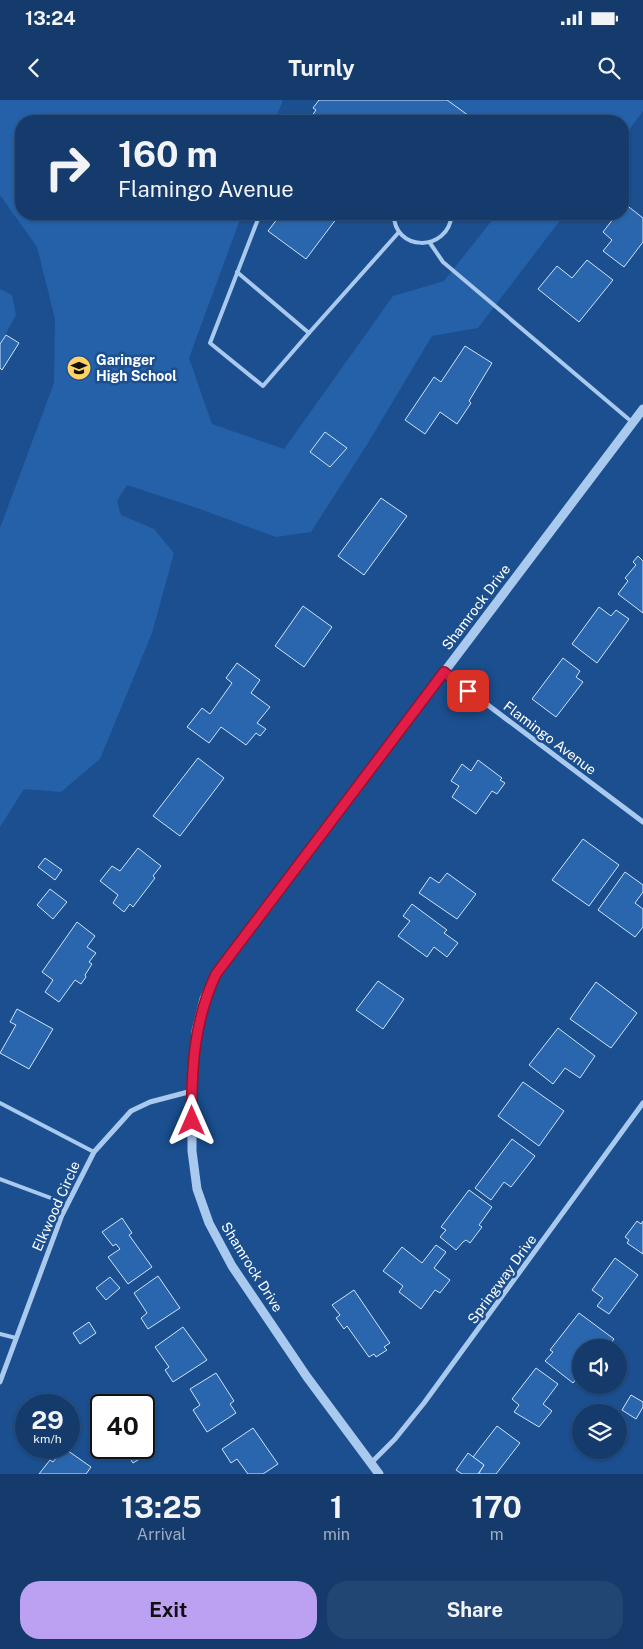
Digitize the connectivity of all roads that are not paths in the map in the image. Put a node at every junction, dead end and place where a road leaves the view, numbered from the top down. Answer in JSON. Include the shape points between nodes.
{"nodes":[{"id":1,"x":258,"y":220,"type":"edge"},
{"id":2,"x":396,"y":220,"type":"edge"},
{"id":3,"x":451,"y":220,"type":"edge"},
{"id":4,"x":399,"y":232,"type":"junction"},
{"id":5,"x":430,"y":243,"type":"junction"},
{"id":6,"x":238,"y":272,"type":"junction"},
{"id":7,"x":309,"y":333,"type":"junction"},
{"id":8,"x":643,"y":409,"type":"edge"},
{"id":9,"x":632,"y":422,"type":"junction"},
{"id":10,"x":444,"y":672,"type":"junction"},
{"id":11,"x":643,"y":822,"type":"edge"},
{"id":12,"x":192,"y":1091,"type":"junction"},
{"id":13,"x":0,"y":1103,"type":"edge"},
{"id":14,"x":643,"y":1103,"type":"edge"},
{"id":15,"x":94,"y":1152,"type":"junction"},
{"id":16,"x":0,"y":1179,"type":"edge"},
{"id":17,"x":67,"y":1204,"type":"junction"},
{"id":18,"x":0,"y":1334,"type":"edge"},
{"id":19,"x":16,"y":1338,"type":"junction"},
{"id":20,"x":0,"y":1382,"type":"edge"},
{"id":21,"x":371,"y":1463,"type":"junction"},
{"id":22,"x":379,"y":1474,"type":"edge"}],
"edges":[{"from":1,"to":6,"type":"lane"},
{"from":2,"to":4,"type":"lane"},
{"from":3,"to":5,"type":"lane","via":[[446,233]]},
{"from":4,"to":5,"type":"lane","via":[[410,241]]},
{"from":4,"to":7,"type":"lane"},
{"from":5,"to":9,"type":"lane","via":[[443,262]]},
{"from":6,"to":7,"type":"lane"},
{"from":6,"to":7,"type":"lane","via":[[210,343],[262,386]]},
{"from":8,"to":9,"type":"street","name":"Shamrock Drive"},
{"from":9,"to":10,"type":"street","name":"Shamrock Drive"},
{"from":10,"to":11,"type":"street","name":"Flamingo Avenue"},
{"from":10,"to":12,"type":"street","name":"Shamrock Drive","via":[[216,974],[204,999],[196,1031]]},
{"from":12,"to":15,"type":"street","name":"Elkwood Circle","via":[[150,1102],[131,1111]]},
{"from":12,"to":21,"type":"street","name":"Shamrock Drive","via":[[192,1151],[198,1189],[209,1223],[243,1282],[307,1377]]},
{"from":13,"to":15,"type":"lane"},
{"from":14,"to":21,"type":"street","name":"Springway Drive","via":[[424,1403]]},
{"from":15,"to":17,"type":"street","name":"Elkwood Circle"},
{"from":16,"to":17,"type":"lane"},
{"from":17,"to":19,"type":"street","name":"Elkwood Circle"},
{"from":18,"to":19,"type":"lane"},
{"from":19,"to":20,"type":"street","name":"Elkwood Circle"},
{"from":21,"to":22,"type":"street","name":"Shamrock Drive"}]}
